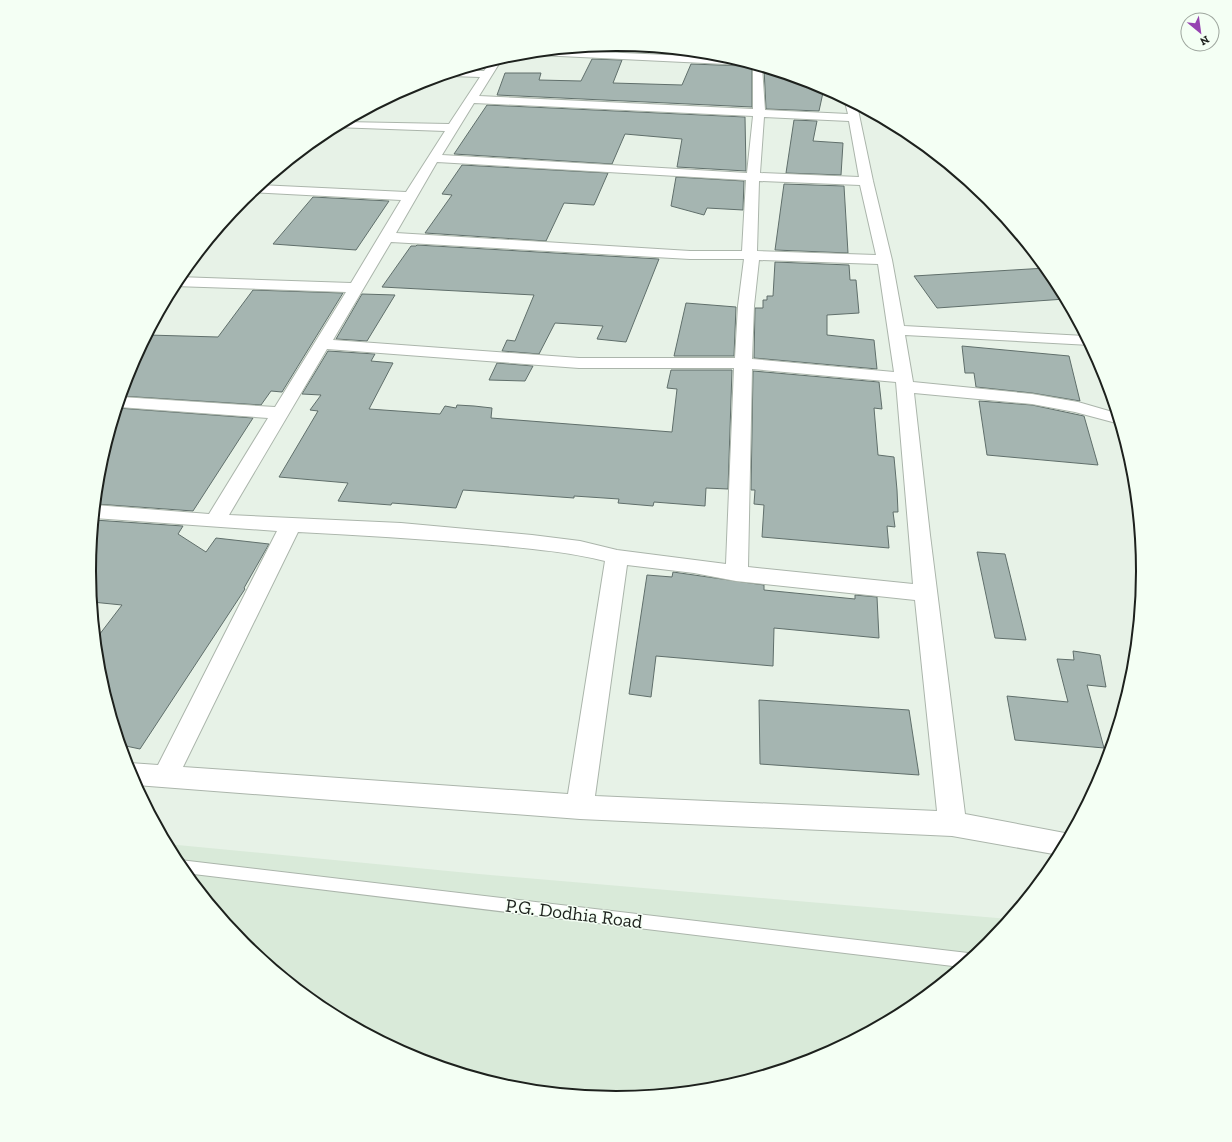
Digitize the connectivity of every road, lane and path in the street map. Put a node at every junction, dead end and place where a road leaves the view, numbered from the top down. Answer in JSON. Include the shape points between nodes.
{"nodes":[{"id":1,"x":567,"y":53,"type":"edge"},
{"id":2,"x":714,"y":60,"type":"edge"},
{"id":3,"x":493,"y":66,"type":"edge"},
{"id":4,"x":757,"y":71,"type":"edge"},
{"id":5,"x":467,"y":73,"type":"edge"},
{"id":6,"x":488,"y":74,"type":"junction"},
{"id":7,"x":471,"y":99,"type":"junction"},
{"id":8,"x":853,"y":110,"type":"edge"},
{"id":9,"x":759,"y":114,"type":"junction"},
{"id":10,"x":349,"y":125,"type":"edge"},
{"id":11,"x":451,"y":128,"type":"junction"},
{"id":12,"x":434,"y":158,"type":"junction"},
{"id":13,"x":754,"y":178,"type":"junction"},
{"id":14,"x":866,"y":181,"type":"junction"},
{"id":15,"x":263,"y":189,"type":"edge"},
{"id":16,"x":408,"y":196,"type":"junction"},
{"id":17,"x":386,"y":236,"type":"junction"},
{"id":18,"x":752,"y":255,"type":"junction"},
{"id":19,"x":885,"y":260,"type":"junction"},
{"id":20,"x":184,"y":282,"type":"edge"},
{"id":21,"x":355,"y":288,"type":"junction"},
{"id":22,"x":896,"y":330,"type":"junction"},
{"id":23,"x":1082,"y":341,"type":"edge"},
{"id":24,"x":321,"y":344,"type":"junction"},
{"id":25,"x":743,"y":363,"type":"junction"},
{"id":26,"x":905,"y":382,"type":"junction"},
{"id":27,"x":125,"y":402,"type":"edge"},
{"id":28,"x":279,"y":414,"type":"junction"},
{"id":29,"x":1112,"y":417,"type":"edge"},
{"id":30,"x":99,"y":512,"type":"edge"},
{"id":31,"x":215,"y":521,"type":"junction"},
{"id":32,"x":291,"y":524,"type":"junction"},
{"id":33,"x":616,"y":558,"type":"junction"},
{"id":34,"x":736,"y":573,"type":"junction"},
{"id":35,"x":926,"y":593,"type":"junction"},
{"id":36,"x":138,"y":775,"type":"edge"},
{"id":37,"x":166,"y":777,"type":"junction"},
{"id":38,"x":580,"y":807,"type":"junction"},
{"id":39,"x":952,"y":824,"type":"junction"},
{"id":40,"x":1059,"y":843,"type":"edge"},
{"id":41,"x":189,"y":867,"type":"edge"},
{"id":42,"x":962,"y":959,"type":"edge"}],
"edges":[{"from":1,"to":2,"type":"street"},
{"from":3,"to":6,"type":"street"},
{"from":4,"to":9,"type":"street"},
{"from":5,"to":6,"type":"street"},
{"from":6,"to":7,"type":"street"},
{"from":7,"to":9,"type":"street"},
{"from":7,"to":11,"type":"street"},
{"from":8,"to":9,"type":"street"},
{"from":8,"to":14,"type":"street"},
{"from":9,"to":13,"type":"street"},
{"from":10,"to":11,"type":"street"},
{"from":11,"to":12,"type":"street"},
{"from":12,"to":13,"type":"street"},
{"from":12,"to":16,"type":"street"},
{"from":13,"to":14,"type":"street"},
{"from":13,"to":18,"type":"street","via":[[749,250]]},
{"from":14,"to":19,"type":"street"},
{"from":15,"to":16,"type":"street"},
{"from":16,"to":17,"type":"street"},
{"from":17,"to":18,"type":"street","via":[[690,255]]},
{"from":17,"to":21,"type":"street"},
{"from":18,"to":19,"type":"street"},
{"from":18,"to":25,"type":"street"},
{"from":19,"to":22,"type":"street"},
{"from":20,"to":21,"type":"street"},
{"from":21,"to":24,"type":"street"},
{"from":22,"to":23,"type":"street"},
{"from":22,"to":26,"type":"street"},
{"from":24,"to":25,"type":"street","via":[[579,363]]},
{"from":24,"to":28,"type":"street"},
{"from":25,"to":26,"type":"street"},
{"from":25,"to":34,"type":"street"},
{"from":26,"to":29,"type":"street","via":[[1032,399],[1078,407]]},
{"from":26,"to":35,"type":"street"},
{"from":27,"to":28,"type":"street"},
{"from":28,"to":31,"type":"street"},
{"from":30,"to":31,"type":"street"},
{"from":31,"to":32,"type":"street"},
{"from":32,"to":33,"type":"street","via":[[401,530],[532,542],[580,548]]},
{"from":32,"to":37,"type":"street"},
{"from":33,"to":34,"type":"street"},
{"from":33,"to":38,"type":"street"},
{"from":34,"to":35,"type":"street"},
{"from":35,"to":39,"type":"street"},
{"from":36,"to":37,"type":"street"},
{"from":37,"to":38,"type":"street"},
{"from":38,"to":39,"type":"street"},
{"from":39,"to":40,"type":"street"},
{"from":41,"to":42,"type":"lane","name":"P.G. Dodhia Road"}]}
